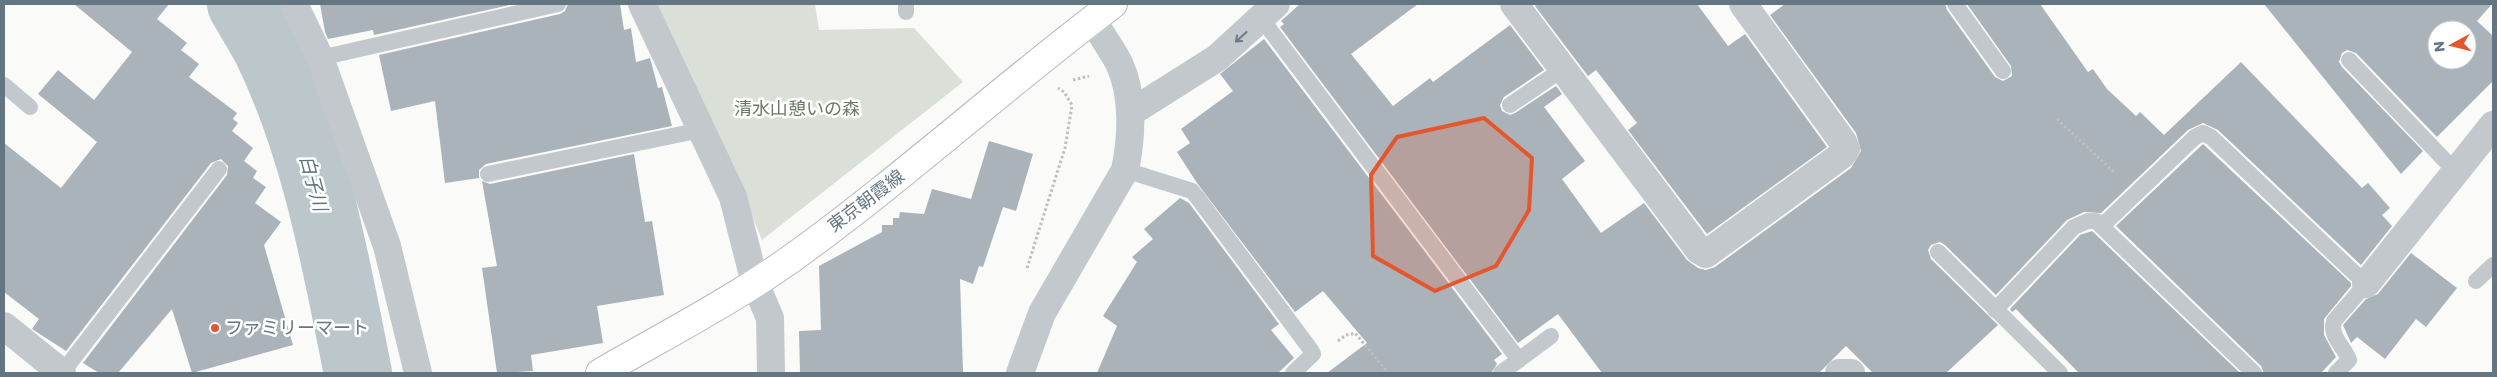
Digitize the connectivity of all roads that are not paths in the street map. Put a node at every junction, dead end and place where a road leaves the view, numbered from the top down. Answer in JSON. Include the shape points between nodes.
{"nodes":[{"id":1,"x":294,"y":4,"type":"edge"},
{"id":2,"x":558,"y":4,"type":"edge"},
{"id":3,"x":642,"y":4,"type":"edge"},
{"id":4,"x":1514,"y":4,"type":"edge"},
{"id":5,"x":1743,"y":4,"type":"edge"},
{"id":6,"x":1955,"y":4,"type":"edge"},
{"id":7,"x":1269,"y":11,"type":"edge"},
{"id":8,"x":1103,"y":12,"type":"edge"},
{"id":9,"x":320,"y":58,"type":"junction"},
{"id":10,"x":2349,"y":60,"type":"dead end"},
{"id":11,"x":1563,"y":70,"type":"junction"},
{"id":12,"x":2004,"y":71,"type":"dead end"},
{"id":13,"x":4,"y":85,"type":"edge"},
{"id":14,"x":1510,"y":105,"type":"dead end"},
{"id":15,"x":30,"y":107,"type":"dead end"},
{"id":16,"x":1130,"y":113,"type":"junction"},
{"id":17,"x":2493,"y":125,"type":"edge"},
{"id":18,"x":701,"y":130,"type":"junction"},
{"id":19,"x":219,"y":169,"type":"dead end"},
{"id":20,"x":1124,"y":170,"type":"junction"},
{"id":21,"x":2456,"y":172,"type":"junction"},
{"id":22,"x":488,"y":174,"type":"dead end"},
{"id":23,"x":2103,"y":225,"type":"junction"},
{"id":24,"x":1938,"y":252,"type":"dead end"},
{"id":25,"x":2493,"y":265,"type":"edge"},
{"id":26,"x":2476,"y":281,"type":"dead end"},
{"id":27,"x":755,"y":283,"type":"junction"},
{"id":28,"x":2366,"y":284,"type":"junction"},
{"id":29,"x":1996,"y":310,"type":"junction"},
{"id":30,"x":4,"y":327,"type":"edge"},
{"id":31,"x":1551,"y":336,"type":"dead end"},
{"id":32,"x":1519,"y":360,"type":"junction"},
{"id":33,"x":62,"y":373,"type":"edge"},
{"id":34,"x":418,"y":373,"type":"edge"},
{"id":35,"x":600,"y":373,"type":"edge"},
{"id":36,"x":771,"y":373,"type":"edge"},
{"id":37,"x":1020,"y":373,"type":"edge"},
{"id":38,"x":1293,"y":373,"type":"edge"},
{"id":39,"x":1501,"y":373,"type":"edge"},
{"id":40,"x":1840,"y":373,"type":"edge"},
{"id":41,"x":1851,"y":373,"type":"edge"},
{"id":42,"x":2060,"y":373,"type":"edge"},
{"id":43,"x":2254,"y":373,"type":"edge"},
{"id":44,"x":2336,"y":373,"type":"edge"}],
"edges":[{"from":1,"to":9,"type":"street"},
{"from":2,"to":9,"type":"lane"},
{"from":3,"to":18,"type":"street"},
{"from":4,"to":11,"type":"street"},
{"from":5,"to":11,"type":"street","via":[[1846,149],[1706,254],[1699,250]]},
{"from":6,"to":12,"type":"lane"},
{"from":7,"to":16,"type":"street","one_way":true,"via":[[1217,58]]},
{"from":7,"to":32,"type":"lane"},
{"from":8,"to":16,"type":"street"},
{"from":8,"to":27,"type":"main road","name":"東京朝霞線","via":[[940,144]]},
{"from":9,"to":34,"type":"street","via":[[387,246]]},
{"from":10,"to":21,"type":"lane"},
{"from":11,"to":14,"type":"lane"},
{"from":13,"to":15,"type":"lane"},
{"from":16,"to":20,"type":"street","via":[[1130,149]]},
{"from":17,"to":21,"type":"street"},
{"from":18,"to":22,"type":"lane"},
{"from":18,"to":27,"type":"street","via":[[733,197]]},
{"from":19,"to":33,"type":"lane"},
{"from":20,"to":37,"type":"street","via":[[1042,313]]},
{"from":20,"to":38,"type":"lane","via":[[1192,191],[1313,354]]},
{"from":21,"to":28,"type":"street"},
{"from":23,"to":28,"type":"lane","via":[[2203,133],[2211,137]]},
{"from":23,"to":29,"type":"lane","via":[[2088,221],[2074,227]]},
{"from":23,"to":43,"type":"lane"},
{"from":24,"to":29,"type":"lane"},
{"from":25,"to":26,"type":"lane"},
{"from":27,"to":35,"type":"main road","name":"東京朝霞線"},
{"from":27,"to":36,"type":"street","via":[[770,318]]},
{"from":28,"to":44,"type":"lane","via":[[2334,320],[2331,328],[2349,360]]},
{"from":29,"to":42,"type":"lane"},
{"from":30,"to":33,"type":"street"},
{"from":31,"to":32,"type":"lane"},
{"from":32,"to":39,"type":"lane"},
{"from":40,"to":41,"type":"street"}]}
